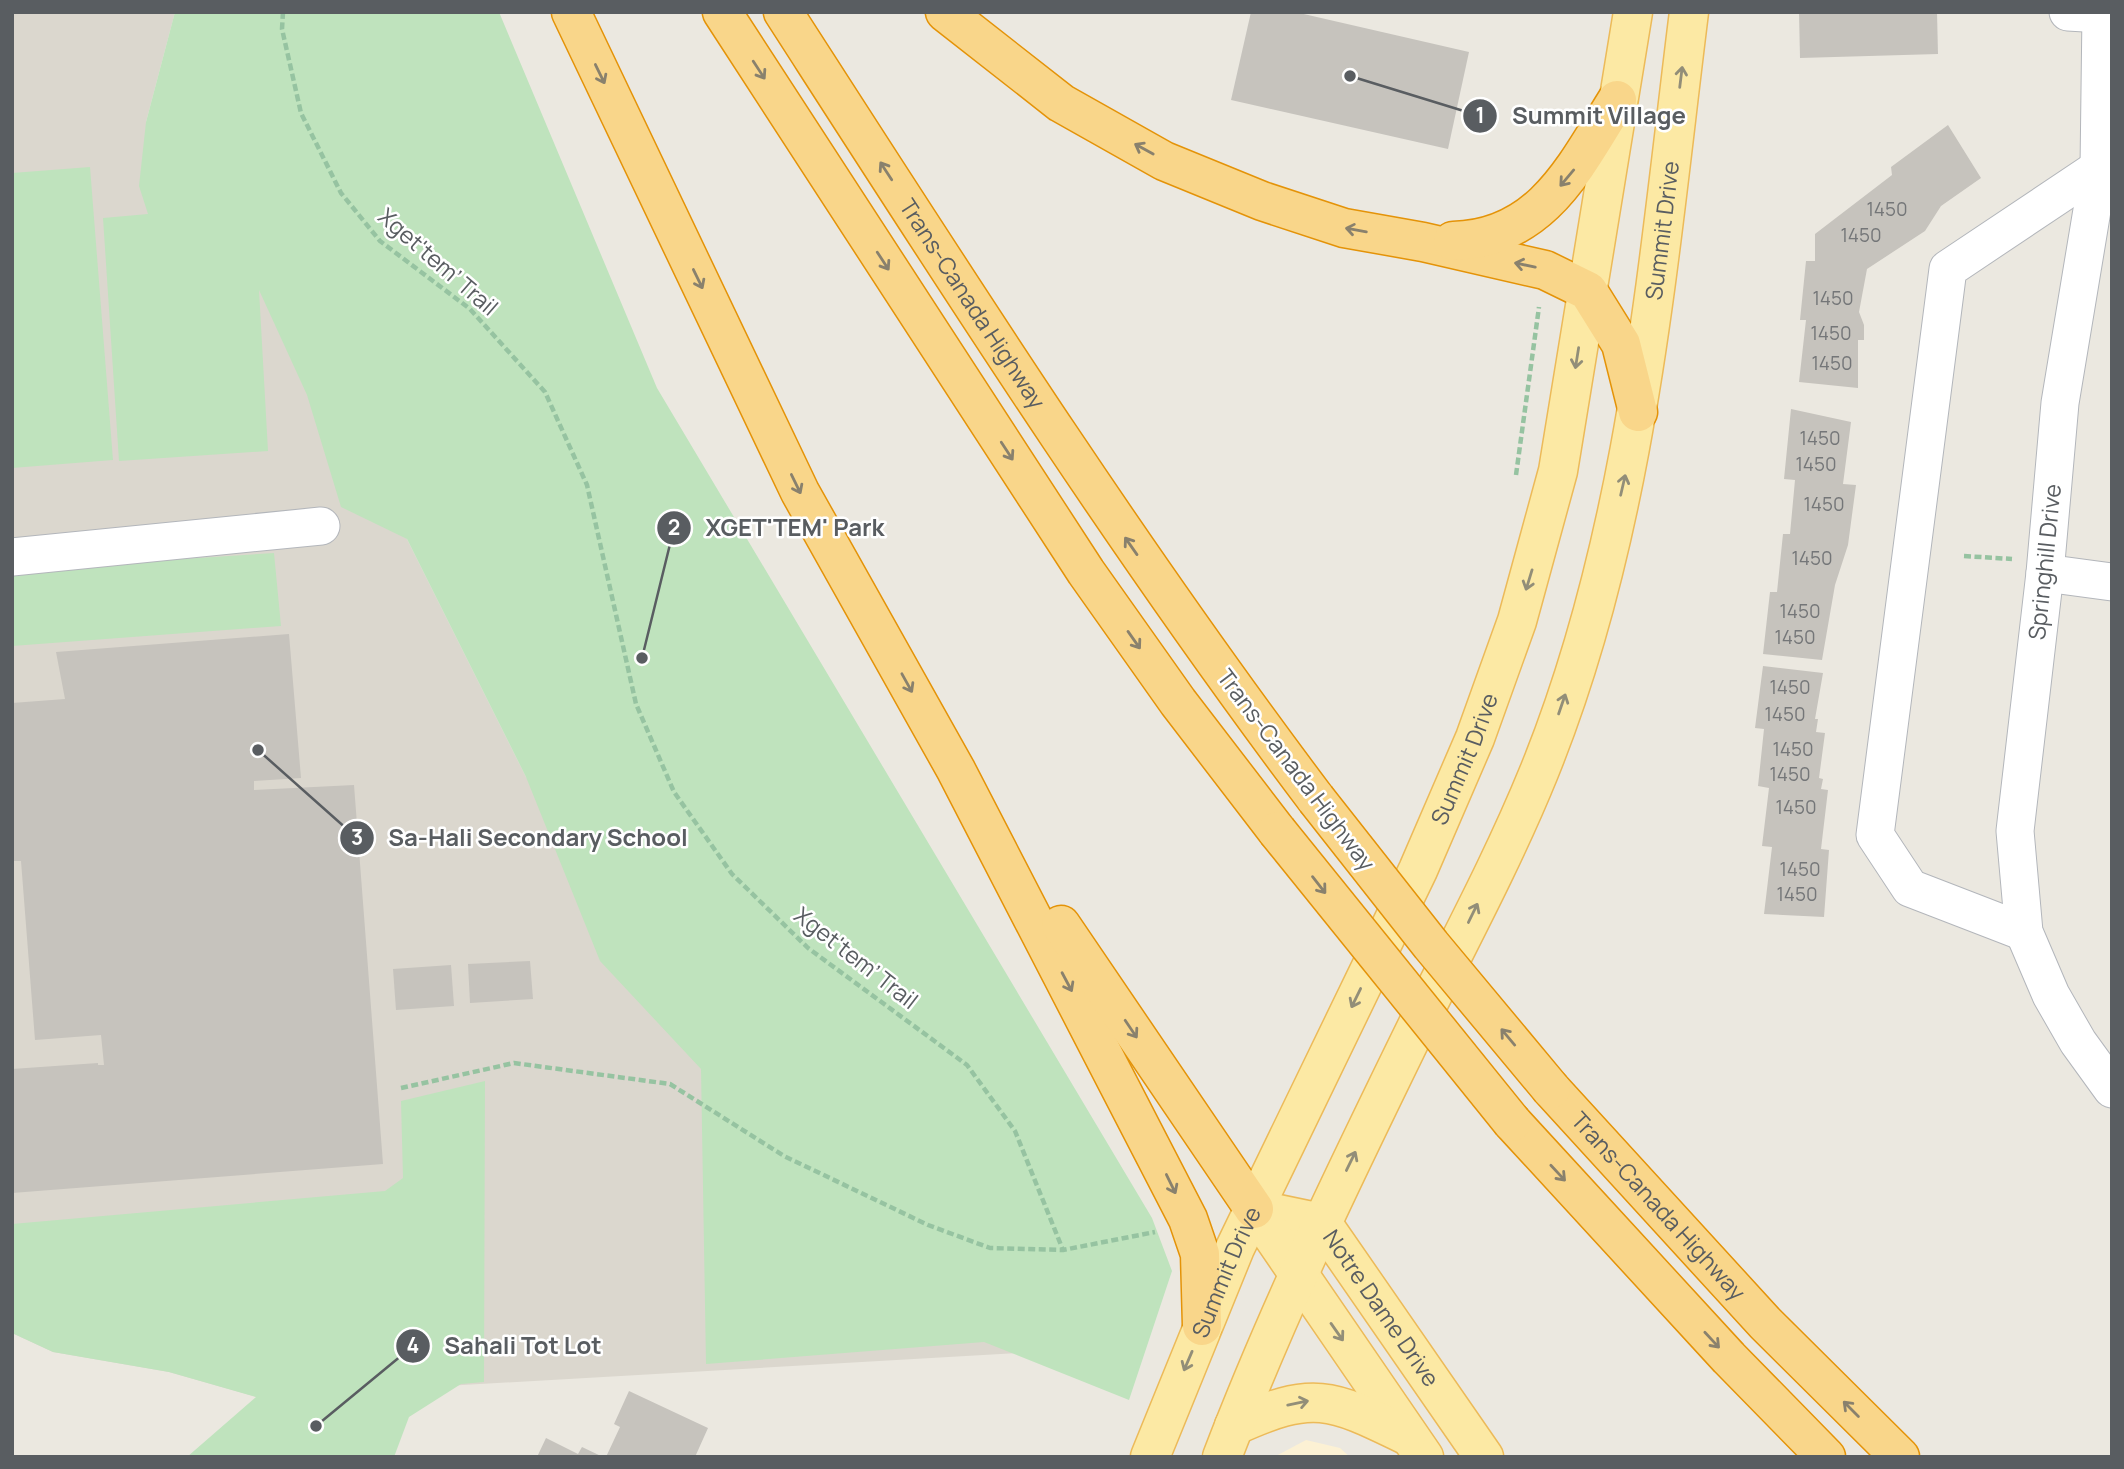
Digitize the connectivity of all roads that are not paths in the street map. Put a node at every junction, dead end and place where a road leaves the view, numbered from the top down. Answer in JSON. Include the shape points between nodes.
{"nodes":[{"id":1,"x":571,"y":12,"type":"edge"},
{"id":2,"x":722,"y":12,"type":"edge"},
{"id":3,"x":783,"y":12,"type":"edge"},
{"id":4,"x":945,"y":12,"type":"edge"},
{"id":5,"x":1633,"y":12,"type":"edge"},
{"id":6,"x":1689,"y":12,"type":"edge"},
{"id":7,"x":2090,"y":13,"type":"edge"},
{"id":8,"x":1617,"y":100,"type":"junction"},
{"id":9,"x":2099,"y":168,"type":"junction"},
{"id":10,"x":1423,"y":242,"type":"junction"},
{"id":11,"x":1588,"y":291,"type":"junction"},
{"id":12,"x":1638,"y":412,"type":"junction"},
{"id":13,"x":321,"y":526,"type":"dead end"},
{"id":14,"x":12,"y":557,"type":"edge"},
{"id":15,"x":2045,"y":573,"type":"junction"},
{"id":16,"x":2112,"y":582,"type":"edge"},
{"id":17,"x":956,"y":769,"type":"junction"},
{"id":18,"x":2024,"y":932,"type":"junction"},
{"id":19,"x":2112,"y":1089,"type":"edge"},
{"id":20,"x":1254,"y":1209,"type":"junction"},
{"id":21,"x":1322,"y":1223,"type":"junction"},
{"id":22,"x":1298,"y":1275,"type":"junction"},
{"id":23,"x":1202,"y":1326,"type":"junction"},
{"id":24,"x":1228,"y":1441,"type":"edge"},
{"id":25,"x":1416,"y":1446,"type":"edge"},
{"id":26,"x":1150,"y":1457,"type":"edge"},
{"id":27,"x":1484,"y":1457,"type":"edge"},
{"id":28,"x":1826,"y":1457,"type":"edge"},
{"id":29,"x":1900,"y":1457,"type":"edge"}],
"edges":[{"from":1,"to":17,"type":"highway","one_way":true,"via":[[800,492]]},
{"from":2,"to":28,"type":"highway","one_way":true,"bridge":true,"via":[[1086,572],[1178,702],[1512,1122],[1728,1359]]},
{"from":29,"to":3,"type":"highway","name":"Trans-Canada Highway","one_way":true,"bridge":true,"via":[[1765,1323],[1551,1089],[1316,799],[1128,541]]},
{"from":10,"to":4,"type":"highway","one_way":true,"via":[[1344,228],[1164,161],[1061,103]]},
{"from":5,"to":8,"type":"main road","name":"Summit Drive"},
{"from":12,"to":6,"type":"main road","name":"Summit Drive","one_way":true},
{"from":7,"to":9,"type":"street","name":"Springhill Drive"},
{"from":8,"to":10,"type":"highway","one_way":true,"via":[[1573,171],[1533,216],[1504,233],[1473,240]]},
{"from":8,"to":11,"type":"main road","name":"Summit Drive"},
{"from":9,"to":15,"type":"street","name":"Springhill Drive","via":[[2060,402]]},
{"from":9,"to":18,"type":"street","via":[[1948,269],[1875,835],[1910,888]]},
{"from":11,"to":10,"type":"highway","one_way":true,"via":[[1545,270]]},
{"from":11,"to":12,"type":"highway","via":[[1621,344]]},
{"from":11,"to":20,"type":"main road","name":"Summit Drive","one_way":true,"via":[[1558,471],[1539,548],[1475,738],[1418,870]]},
{"from":21,"to":12,"type":"main road","name":"Summit Drive","one_way":true,"via":[[1539,772],[1603,568]]},
{"from":13,"to":14,"type":"street"},
{"from":15,"to":16,"type":"street"},
{"from":15,"to":18,"type":"street","name":"Springhill Drive","via":[[2015,831]]},
{"from":17,"to":20,"type":"highway","one_way":true},
{"from":17,"to":23,"type":"highway","one_way":true,"via":[[1188,1219],[1200,1254]]},
{"from":18,"to":19,"type":"street","name":"Springhill Drive","via":[[2051,995]]},
{"from":20,"to":21,"type":"main road","name":"Notre Dame Drive"},
{"from":20,"to":22,"type":"main road"},
{"from":20,"to":23,"type":"main road","name":"Summit Drive"},
{"from":21,"to":22,"type":"main road","name":"Summit Drive"},
{"from":21,"to":27,"type":"main road","name":"Notre Dame Drive"},
{"from":22,"to":24,"type":"main road","name":"Summit Drive"},
{"from":22,"to":25,"type":"main road","one_way":true},
{"from":23,"to":26,"type":"main road","name":"Summit Drive","one_way":true},
{"from":24,"to":25,"type":"main road","one_way":true,"via":[[1270,1410],[1308,1401],[1351,1408]]}]}
